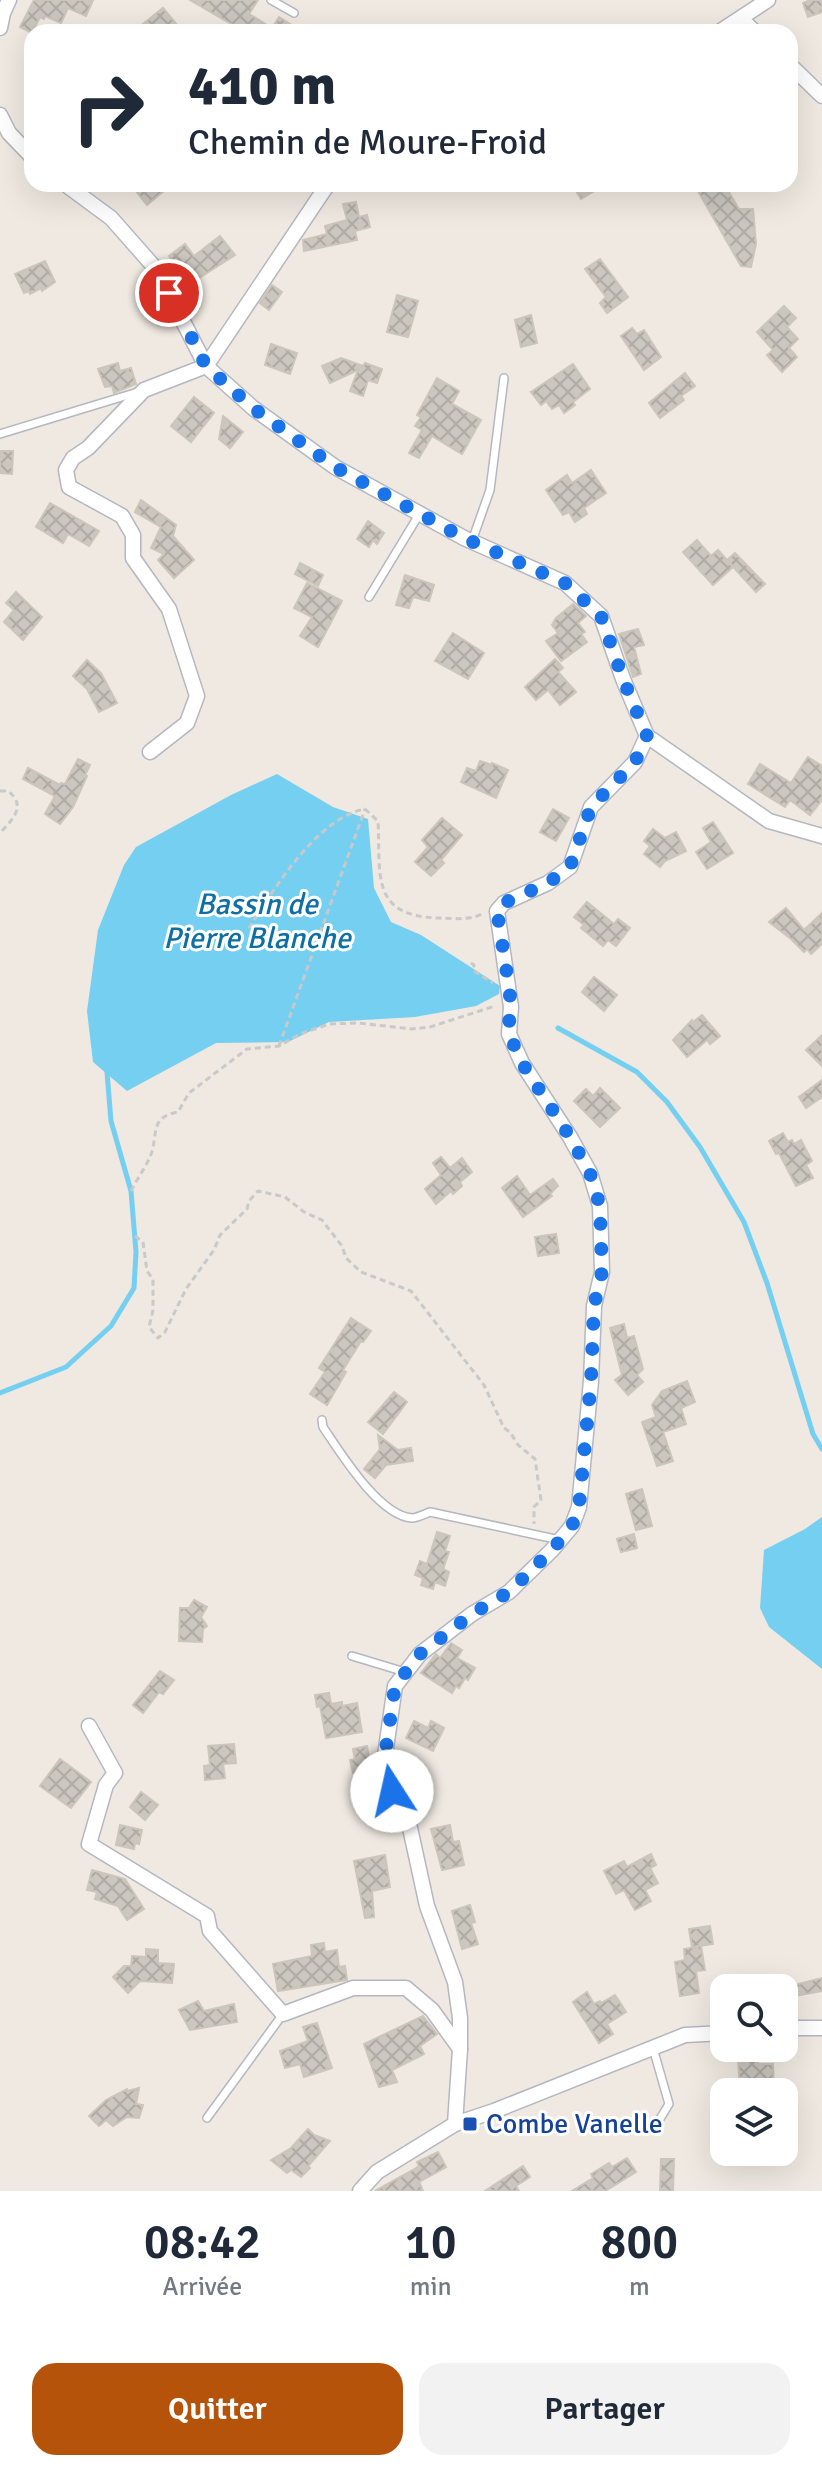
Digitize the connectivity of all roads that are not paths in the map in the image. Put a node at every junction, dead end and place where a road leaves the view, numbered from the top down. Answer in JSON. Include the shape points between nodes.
{"nodes":[{"id":1,"x":9,"y":0,"type":"edge"},
{"id":2,"x":271,"y":0,"type":"edge"},
{"id":3,"x":768,"y":0,"type":"edge"},
{"id":4,"x":294,"y":13,"type":"dead end"},
{"id":5,"x":741,"y":19,"type":"junction"},
{"id":6,"x":733,"y":24,"type":"edge"},
{"id":7,"x":746,"y":24,"type":"edge"},
{"id":8,"x":0,"y":28,"type":"edge"},
{"id":9,"x":798,"y":73,"type":"edge"},
{"id":10,"x":822,"y":96,"type":"edge"},
{"id":11,"x":0,"y":115,"type":"edge"},
{"id":12,"x":24,"y":149,"type":"edge"},
{"id":13,"x":76,"y":192,"type":"edge"},
{"id":14,"x":323,"y":192,"type":"edge"},
{"id":15,"x":206,"y":366,"type":"junction"},
{"id":16,"x":504,"y":378,"type":"dead end"},
{"id":17,"x":144,"y":390,"type":"junction"},
{"id":18,"x":0,"y":434,"type":"edge"},
{"id":19,"x":420,"y":513,"type":"junction"},
{"id":20,"x":472,"y":541,"type":"junction"},
{"id":21,"x":369,"y":597,"type":"dead end"},
{"id":22,"x":647,"y":736,"type":"junction"},
{"id":23,"x":150,"y":752,"type":"dead end"},
{"id":24,"x":822,"y":836,"type":"edge"},
{"id":25,"x":322,"y":1420,"type":"dead end"},
{"id":26,"x":560,"y":1540,"type":"junction"},
{"id":27,"x":352,"y":1656,"type":"dead end"},
{"id":28,"x":405,"y":1672,"type":"junction"},
{"id":29,"x":89,"y":1726,"type":"dead end"},
{"id":30,"x":283,"y":2014,"type":"junction"},
{"id":31,"x":798,"y":2028,"type":"edge"},
{"id":32,"x":822,"y":2028,"type":"edge"},
{"id":33,"x":710,"y":2034,"type":"edge"},
{"id":34,"x":653,"y":2048,"type":"junction"},
{"id":35,"x":460,"y":2049,"type":"junction"},
{"id":36,"x":207,"y":2118,"type":"dead end"},
{"id":37,"x":455,"y":2124,"type":"junction"},
{"id":38,"x":655,"y":2127,"type":"dead end"},
{"id":39,"x":360,"y":2191,"type":"edge"}],
"edges":[{"from":1,"to":8,"type":"street"},
{"from":2,"to":4,"type":"lane"},
{"from":3,"to":5,"type":"street"},
{"from":5,"to":6,"type":"street"},
{"from":5,"to":7,"type":"street"},
{"from":9,"to":10,"type":"street"},
{"from":11,"to":12,"type":"street"},
{"from":13,"to":15,"type":"street","via":[[111,218],[156,269]]},
{"from":14,"to":15,"type":"street"},
{"from":15,"to":17,"type":"street"},
{"from":15,"to":19,"type":"street","via":[[253,408],[335,467]]},
{"from":16,"to":20,"type":"lane","via":[[490,490]]},
{"from":17,"to":18,"type":"lane"},
{"from":17,"to":23,"type":"street","via":[[66,470],[69,487],[122,516],[133,535],[133,558],[169,609],[197,696],[187,723]]},
{"from":19,"to":20,"type":"street"},
{"from":19,"to":21,"type":"lane"},
{"from":20,"to":22,"type":"street","via":[[565,583],[601,616]]},
{"from":22,"to":24,"type":"street","via":[[769,821]]},
{"from":22,"to":26,"type":"street","via":[[635,762],[591,807],[570,867],[497,911],[511,1007],[509,1034],[590,1173],[600,1206],[602,1272],[594,1306],[579,1507]]},
{"from":25,"to":26,"type":"lane","via":[[356,1477],[392,1511],[413,1518],[430,1512]]},
{"from":26,"to":28,"type":"street","via":[[509,1592],[472,1614]]},
{"from":27,"to":28,"type":"lane"},
{"from":28,"to":35,"type":"street","via":[[395,1686],[384,1762],[410,1828],[427,1906],[455,1982]]},
{"from":29,"to":30,"type":"street","via":[[115,1773],[106,1785],[89,1844],[207,1916],[210,1931]]},
{"from":30,"to":35,"type":"street","via":[[353,1988],[406,1988],[432,2010]]},
{"from":30,"to":36,"type":"lane"},
{"from":31,"to":32,"type":"street"},
{"from":33,"to":34,"type":"street","via":[[685,2035]]},
{"from":34,"to":37,"type":"street"},
{"from":34,"to":38,"type":"lane","via":[[669,2104]]},
{"from":35,"to":37,"type":"street"},
{"from":37,"to":39,"type":"street","via":[[377,2172]]}]}
